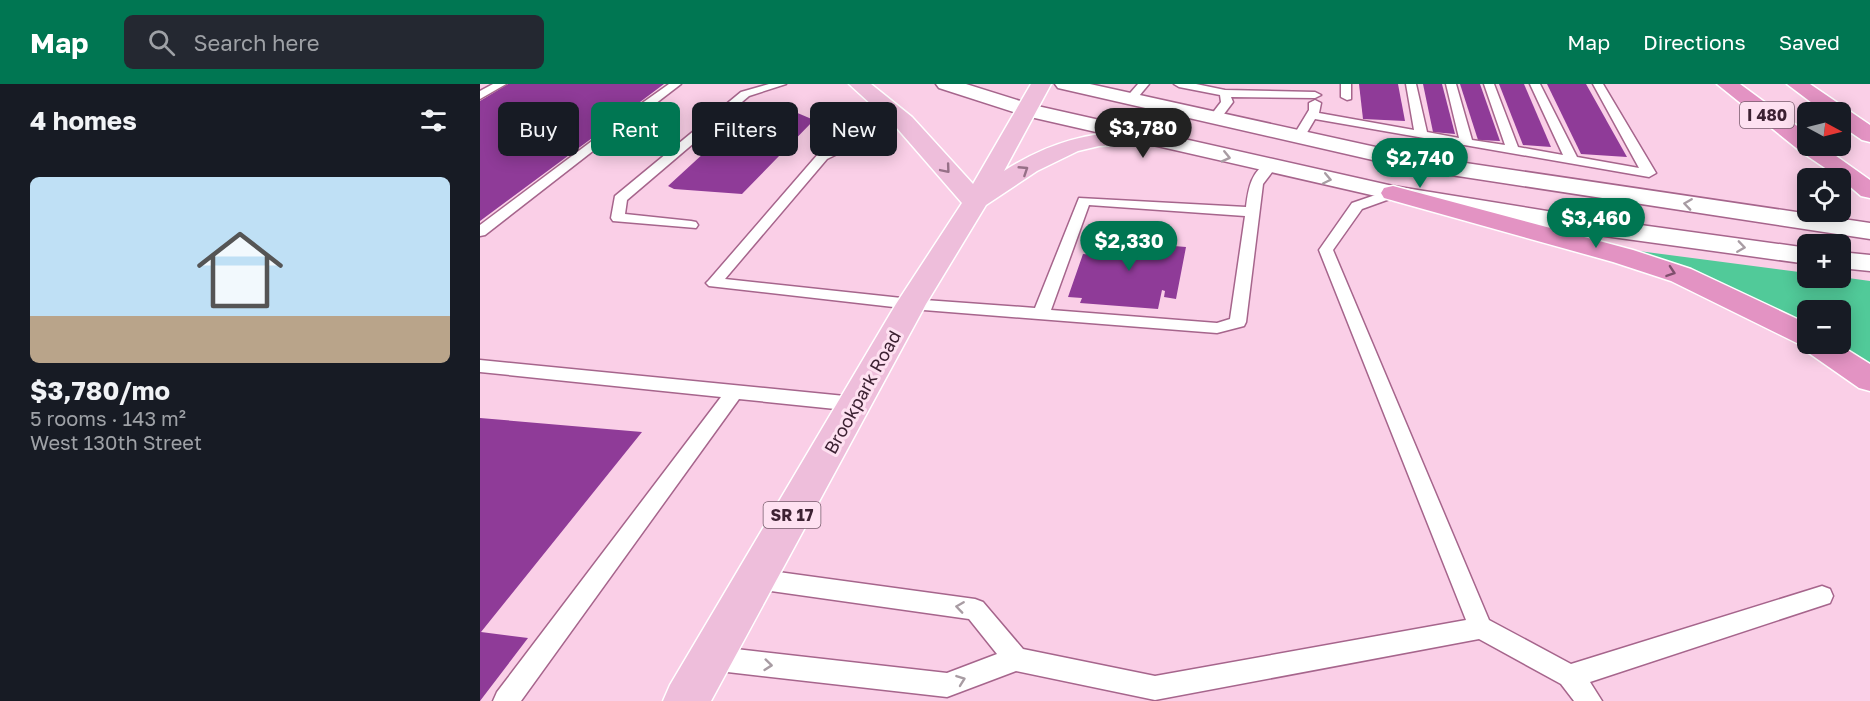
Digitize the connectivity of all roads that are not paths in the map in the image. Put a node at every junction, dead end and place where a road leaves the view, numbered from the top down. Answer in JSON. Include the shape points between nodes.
{"nodes":[{"id":1,"x":501,"y":84,"type":"edge"},
{"id":2,"x":676,"y":84,"type":"edge"},
{"id":3,"x":782,"y":84,"type":"edge"},
{"id":4,"x":859,"y":84,"type":"edge"},
{"id":5,"x":946,"y":84,"type":"edge"},
{"id":6,"x":1041,"y":84,"type":"edge"},
{"id":7,"x":1065,"y":84,"type":"edge"},
{"id":8,"x":1144,"y":84,"type":"edge"},
{"id":9,"x":1181,"y":84,"type":"edge"},
{"id":10,"x":1346,"y":84,"type":"edge"},
{"id":11,"x":1411,"y":84,"type":"edge"},
{"id":12,"x":1451,"y":84,"type":"edge"},
{"id":13,"x":1489,"y":84,"type":"edge"},
{"id":14,"x":1535,"y":84,"type":"edge"},
{"id":15,"x":1598,"y":84,"type":"edge"},
{"id":16,"x":1727,"y":84,"type":"edge"},
{"id":17,"x":1797,"y":84,"type":"edge"},
{"id":18,"x":1316,"y":89,"type":"edge"},
{"id":19,"x":1225,"y":93,"type":"junction"},
{"id":20,"x":480,"y":96,"type":"edge"},
{"id":21,"x":1347,"y":98,"type":"dead end"},
{"id":22,"x":1130,"y":100,"type":"junction"},
{"id":23,"x":1822,"y":102,"type":"edge"},
{"id":24,"x":1026,"y":110,"type":"junction"},
{"id":25,"x":1313,"y":115,"type":"junction"},
{"id":26,"x":1214,"y":119,"type":"junction"},
{"id":27,"x":903,"y":122,"type":"junction"},
{"id":28,"x":1851,"y":122,"type":"edge"},
{"id":29,"x":1421,"y":135,"type":"junction"},
{"id":30,"x":1870,"y":135,"type":"edge"},
{"id":31,"x":1797,"y":137,"type":"edge"},
{"id":32,"x":1144,"y":138,"type":"junction"},
{"id":33,"x":1298,"y":138,"type":"junction"},
{"id":34,"x":1467,"y":143,"type":"junction"},
{"id":35,"x":1513,"y":150,"type":"junction"},
{"id":36,"x":1823,"y":156,"type":"edge"},
{"id":37,"x":1572,"y":160,"type":"junction"},
{"id":38,"x":1412,"y":162,"type":"junction"},
{"id":39,"x":1270,"y":167,"type":"junction"},
{"id":40,"x":1870,"y":192,"type":"edge"},
{"id":41,"x":1393,"y":193,"type":"junction"},
{"id":42,"x":975,"y":202,"type":"junction"},
{"id":43,"x":1252,"y":212,"type":"junction"},
{"id":44,"x":692,"y":225,"type":"dead end"},
{"id":45,"x":1870,"y":231,"type":"edge"},
{"id":46,"x":480,"y":232,"type":"edge"},
{"id":47,"x":1797,"y":254,"type":"edge"},
{"id":48,"x":1851,"y":261,"type":"edge"},
{"id":49,"x":1870,"y":263,"type":"edge"},
{"id":50,"x":911,"y":304,"type":"junction"},
{"id":51,"x":1041,"y":314,"type":"junction"},
{"id":52,"x":1797,"y":331,"type":"edge"},
{"id":53,"x":1832,"y":354,"type":"edge"},
{"id":54,"x":480,"y":366,"type":"edge"},
{"id":55,"x":1870,"y":380,"type":"edge"},
{"id":56,"x":734,"y":392,"type":"junction"},
{"id":57,"x":855,"y":404,"type":"junction"},
{"id":58,"x":756,"y":579,"type":"junction"},
{"id":59,"x":1822,"y":596,"type":"dead end"},
{"id":60,"x":1482,"y":628,"type":"junction"},
{"id":61,"x":710,"y":658,"type":"junction"},
{"id":62,"x":1016,"y":659,"type":"junction"},
{"id":63,"x":1570,"y":676,"type":"junction"},
{"id":64,"x":1154,"y":695,"type":"edge"},
{"id":65,"x":507,"y":701,"type":"edge"},
{"id":66,"x":686,"y":701,"type":"edge"},
{"id":67,"x":1589,"y":701,"type":"edge"}],
"edges":[{"from":1,"to":20,"type":"lane"},
{"from":2,"to":46,"type":"lane"},
{"from":3,"to":44,"type":"lane","via":[[745,94],[620,199],[618,218]]},
{"from":4,"to":27,"type":"main road"},
{"from":5,"to":24,"type":"main road"},
{"from":6,"to":24,"type":"main road","name":"Brookpark Road","number":"SR 17"},
{"from":7,"to":22,"type":"main road"},
{"from":8,"to":22,"type":"lane"},
{"from":9,"to":19,"type":"lane"},
{"from":10,"to":21,"type":"lane"},
{"from":11,"to":29,"type":"lane"},
{"from":12,"to":34,"type":"lane"},
{"from":13,"to":35,"type":"lane"},
{"from":14,"to":37,"type":"lane"},
{"from":15,"to":37,"type":"lane","via":[[1649,173]]},
{"from":16,"to":31,"type":"highway","number":"I 480"},
{"from":17,"to":23,"type":"highway","number":"I 480"},
{"from":18,"to":19,"type":"lane"},
{"from":18,"to":25,"type":"lane"},
{"from":19,"to":26,"type":"lane","via":[[1227,102]]},
{"from":22,"to":26,"type":"main road"},
{"from":24,"to":32,"type":"main road"},
{"from":24,"to":42,"type":"main road","name":"Brookpark Road","number":"SR 17"},
{"from":25,"to":29,"type":"lane"},
{"from":25,"to":33,"type":"lane"},
{"from":26,"to":33,"type":"main road"},
{"from":27,"to":42,"type":"main road","one_way":true},
{"from":27,"to":50,"type":"lane","via":[[823,156],[714,283]]},
{"from":28,"to":30,"type":"highway","number":"I 480"},
{"from":29,"to":34,"type":"lane"},
{"from":32,"to":39,"type":"main road","one_way":true},
{"from":42,"to":32,"type":"main road","one_way":true,"via":[[1038,160],[1082,142]]},
{"from":33,"to":38,"type":"main road"},
{"from":33,"to":39,"type":"main road"},
{"from":34,"to":35,"type":"lane"},
{"from":35,"to":37,"type":"lane"},
{"from":36,"to":40,"type":"highway","number":"I 480"},
{"from":38,"to":41,"type":"main road"},
{"from":45,"to":38,"type":"main road","one_way":true},
{"from":39,"to":41,"type":"main road","one_way":true},
{"from":39,"to":43,"type":"lane","via":[[1256,183]]},
{"from":41,"to":47,"type":"main road","one_way":true},
{"from":41,"to":52,"type":"highway","one_way":true,"via":[[1651,265],[1718,291]]},
{"from":41,"to":60,"type":"lane","via":[[1357,206],[1326,249]]},
{"from":42,"to":50,"type":"main road","name":"Brookpark Road","number":"SR 17"},
{"from":43,"to":51,"type":"lane","via":[[1084,201]]},
{"from":43,"to":51,"type":"lane","via":[[1238,322],[1217,328]]},
{"from":48,"to":49,"type":"main road"},
{"from":50,"to":51,"type":"lane"},
{"from":50,"to":57,"type":"main road","name":"Brookpark Road","number":"SR 17"},
{"from":53,"to":55,"type":"highway"},
{"from":54,"to":56,"type":"lane"},
{"from":56,"to":57,"type":"lane"},
{"from":56,"to":65,"type":"lane"},
{"from":57,"to":58,"type":"main road","name":"Brookpark Road","number":"SR 17"},
{"from":58,"to":61,"type":"main road","name":"Brookpark Road","number":"SR 17"},
{"from":62,"to":58,"type":"lane","one_way":true,"via":[[975,609]]},
{"from":59,"to":63,"type":"lane"},
{"from":60,"to":63,"type":"lane"},
{"from":60,"to":64,"type":"lane"},
{"from":61,"to":62,"type":"lane","one_way":true,"via":[[947,685]]},
{"from":61,"to":66,"type":"main road","name":"Brookpark Road","number":"SR 17"},
{"from":62,"to":64,"type":"lane"},
{"from":63,"to":67,"type":"lane"}]}
